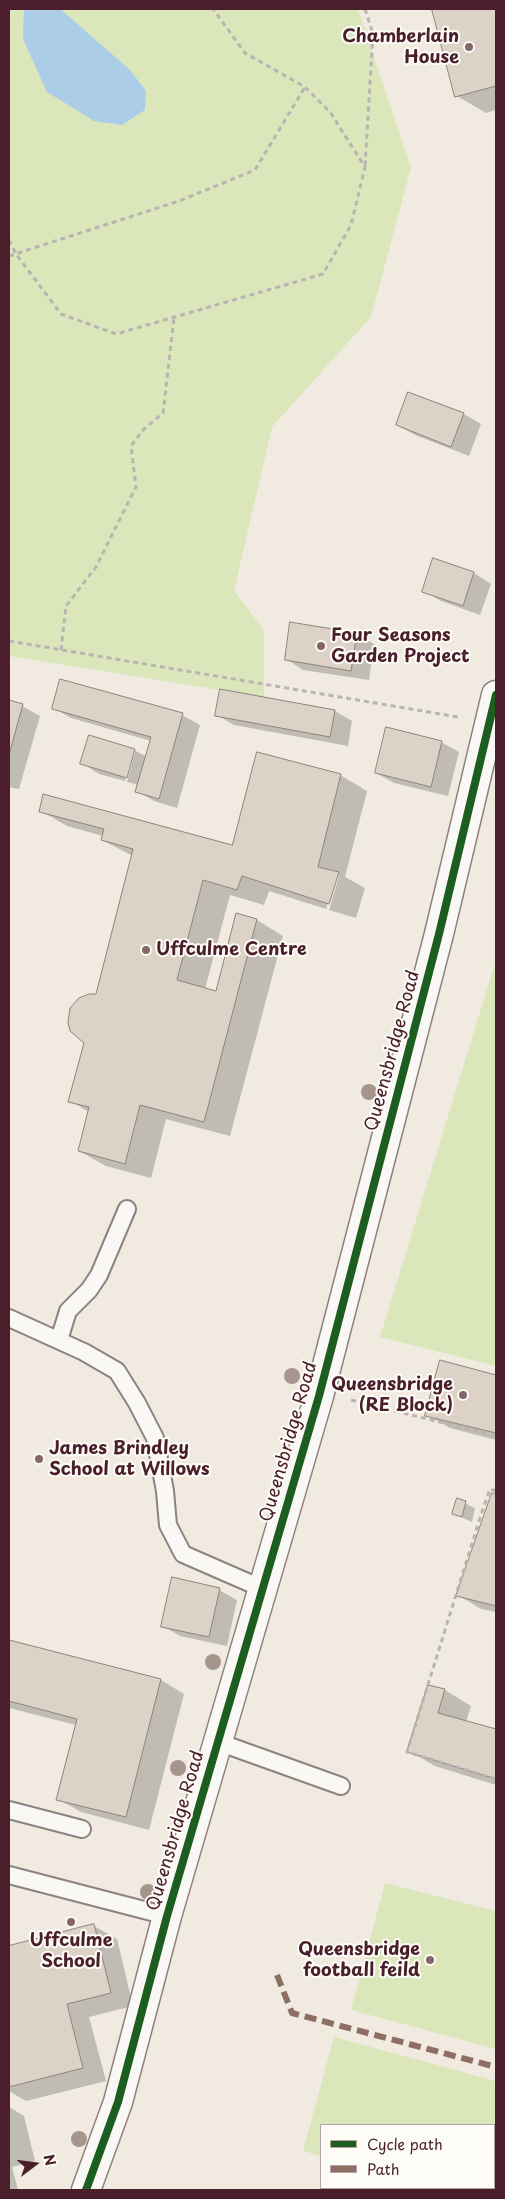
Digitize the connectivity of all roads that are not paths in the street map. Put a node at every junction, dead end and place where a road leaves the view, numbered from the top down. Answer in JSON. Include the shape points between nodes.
{"nodes":[{"id":1,"x":496,"y":695,"type":"edge"},
{"id":2,"x":127,"y":1210,"type":"dead end"},
{"id":3,"x":9,"y":1318,"type":"edge"},
{"id":4,"x":59,"y":1340,"type":"junction"},
{"id":5,"x":261,"y":1588,"type":"junction"},
{"id":6,"x":218,"y":1742,"type":"junction"},
{"id":7,"x":341,"y":1786,"type":"dead end"},
{"id":8,"x":9,"y":1810,"type":"edge"},
{"id":9,"x":82,"y":1829,"type":"dead end"},
{"id":10,"x":9,"y":1875,"type":"edge"},
{"id":11,"x":167,"y":1916,"type":"junction"},
{"id":12,"x":86,"y":2190,"type":"edge"}],
"edges":[{"from":1,"to":5,"type":"street","name":"Queensbridge Road","via":[[439,934],[319,1396]]},
{"from":2,"to":4,"type":"lane","via":[[99,1275],[68,1311]]},
{"from":3,"to":4,"type":"lane"},
{"from":4,"to":5,"type":"lane","via":[[117,1372],[137,1403],[155,1438],[168,1525],[183,1554]]},
{"from":5,"to":6,"type":"street","name":"Queensbridge Road"},
{"from":6,"to":7,"type":"lane"},
{"from":6,"to":11,"type":"street","name":"Queensbridge Road"},
{"from":8,"to":9,"type":"lane"},
{"from":10,"to":11,"type":"lane"},
{"from":11,"to":12,"type":"street","name":"Queensbridge Road","via":[[118,2102]]}]}
